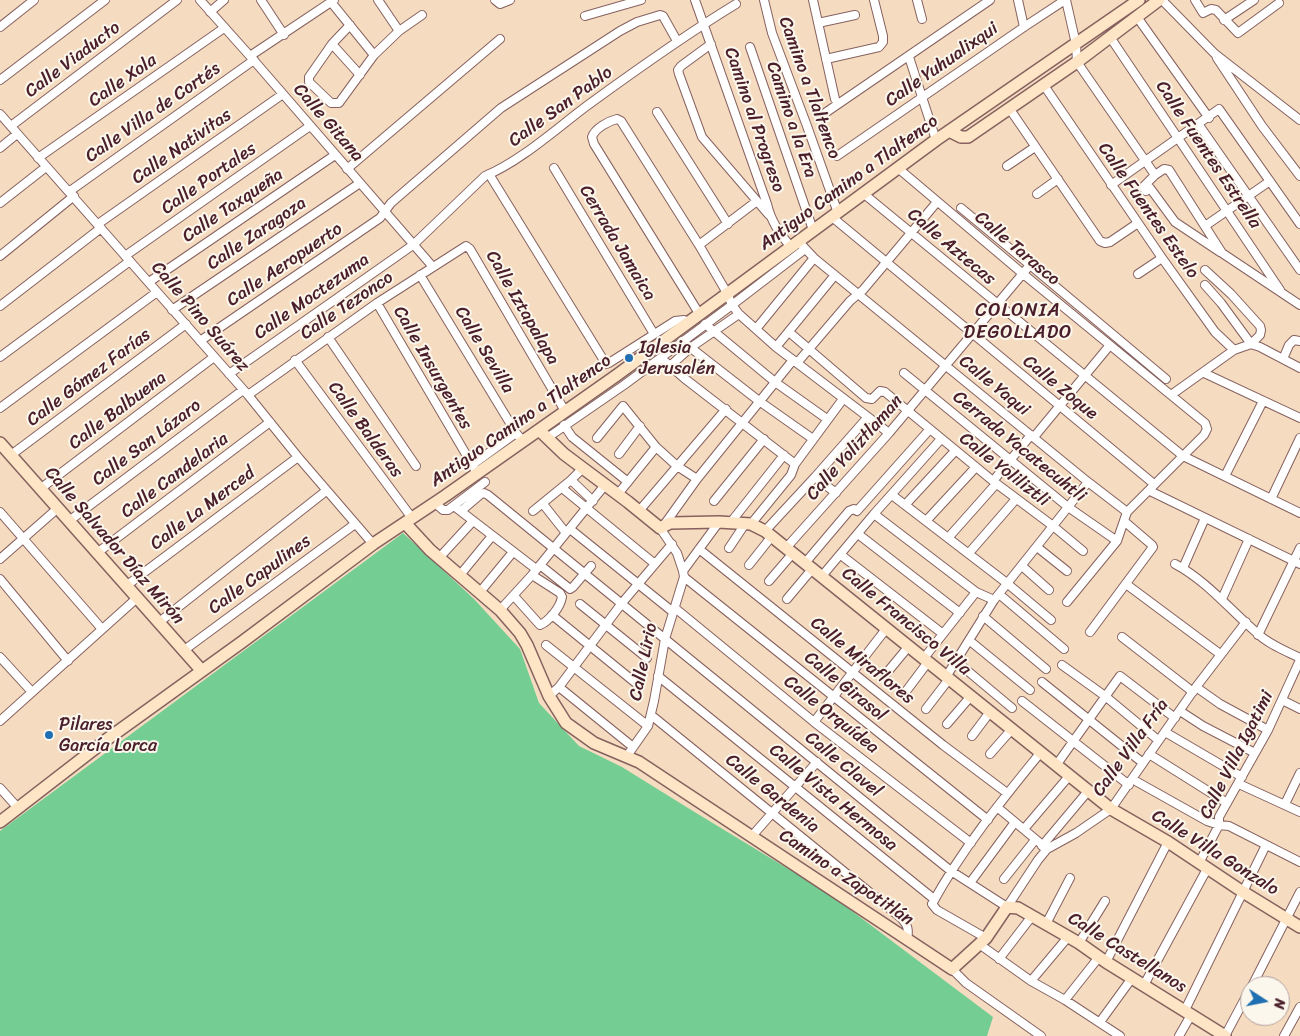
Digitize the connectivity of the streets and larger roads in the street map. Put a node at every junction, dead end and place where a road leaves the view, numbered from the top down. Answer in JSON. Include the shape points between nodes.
{"nodes":[{"id":1,"x":34,"y":0,"type":"edge"},
{"id":2,"x":105,"y":0,"type":"edge"},
{"id":3,"x":177,"y":0,"type":"edge"},
{"id":4,"x":200,"y":0,"type":"edge"},
{"id":5,"x":224,"y":0,"type":"edge"},
{"id":6,"x":261,"y":0,"type":"edge"},
{"id":7,"x":378,"y":0,"type":"edge"},
{"id":8,"x":495,"y":0,"type":"edge"},
{"id":9,"x":510,"y":0,"type":"edge"},
{"id":10,"x":641,"y":0,"type":"edge"},
{"id":11,"x":695,"y":0,"type":"edge"},
{"id":12,"x":764,"y":0,"type":"edge"},
{"id":13,"x":813,"y":0,"type":"edge"},
{"id":14,"x":874,"y":0,"type":"edge"},
{"id":15,"x":917,"y":0,"type":"edge"},
{"id":16,"x":990,"y":0,"type":"edge"},
{"id":17,"x":1018,"y":0,"type":"edge"},
{"id":18,"x":1066,"y":0,"type":"edge"},
{"id":19,"x":1139,"y":0,"type":"edge"},
{"id":20,"x":1160,"y":0,"type":"edge"},
{"id":21,"x":1195,"y":0,"type":"edge"},
{"id":22,"x":1254,"y":0,"type":"edge"},
{"id":23,"x":332,"y":1,"type":"edge"},
{"id":24,"x":1279,"y":3,"type":"dead end"},
{"id":25,"x":736,"y":4,"type":"dead end"},
{"id":26,"x":210,"y":12,"type":"junction"},
{"id":27,"x":422,"y":15,"type":"dead end"},
{"id":28,"x":855,"y":15,"type":"dead end"},
{"id":29,"x":585,"y":16,"type":"dead end"},
{"id":30,"x":1137,"y":17,"type":"junction"},
{"id":31,"x":922,"y":19,"type":"dead end"},
{"id":32,"x":1224,"y":20,"type":"junction"},
{"id":33,"x":818,"y":23,"type":"junction"},
{"id":34,"x":704,"y":24,"type":"junction"},
{"id":35,"x":350,"y":26,"type":"junction"},
{"id":36,"x":0,"y":27,"type":"edge"},
{"id":37,"x":1024,"y":27,"type":"junction"},
{"id":38,"x":224,"y":28,"type":"junction"},
{"id":39,"x":399,"y":31,"type":"junction"},
{"id":40,"x":284,"y":35,"type":"junction"},
{"id":41,"x":1110,"y":37,"type":"junction"},
{"id":42,"x":500,"y":39,"type":"dead end"},
{"id":43,"x":677,"y":41,"type":"junction"},
{"id":44,"x":332,"y":44,"type":"junction"},
{"id":45,"x":711,"y":44,"type":"junction"},
{"id":46,"x":1076,"y":44,"type":"junction"},
{"id":47,"x":750,"y":47,"type":"dead end"},
{"id":48,"x":1214,"y":54,"type":"junction"},
{"id":49,"x":374,"y":55,"type":"junction"},
{"id":50,"x":909,"y":57,"type":"junction"},
{"id":51,"x":252,"y":58,"type":"junction"},
{"id":52,"x":826,"y":59,"type":"junction"},
{"id":53,"x":1077,"y":62,"type":"junction"},
{"id":54,"x":360,"y":74,"type":"junction"},
{"id":55,"x":0,"y":80,"type":"edge"},
{"id":56,"x":1043,"y":84,"type":"junction"},
{"id":57,"x":283,"y":94,"type":"junction"},
{"id":58,"x":922,"y":98,"type":"junction"},
{"id":59,"x":835,"y":99,"type":"dead end"},
{"id":60,"x":1009,"y":108,"type":"junction"},
{"id":61,"x":657,"y":112,"type":"dead end"},
{"id":62,"x":825,"y":113,"type":"dead end"},
{"id":63,"x":0,"y":114,"type":"edge"},
{"id":64,"x":1208,"y":118,"type":"junction"},
{"id":65,"x":1300,"y":120,"type":"edge"},
{"id":66,"x":1199,"y":125,"type":"junction"},
{"id":67,"x":11,"y":126,"type":"junction"},
{"id":68,"x":310,"y":126,"type":"junction"},
{"id":69,"x":949,"y":132,"type":"junction"},
{"id":70,"x":17,"y":134,"type":"junction"},
{"id":71,"x":1179,"y":138,"type":"junction"},
{"id":72,"x":936,"y":140,"type":"junction"},
{"id":73,"x":1035,"y":147,"type":"junction"},
{"id":74,"x":0,"y":148,"type":"edge"},
{"id":75,"x":334,"y":155,"type":"junction"},
{"id":76,"x":837,"y":156,"type":"dead end"},
{"id":77,"x":38,"y":158,"type":"junction"},
{"id":78,"x":1145,"y":162,"type":"junction"},
{"id":79,"x":1007,"y":166,"type":"dead end"},
{"id":80,"x":46,"y":167,"type":"junction"},
{"id":81,"x":554,"y":168,"type":"dead end"},
{"id":82,"x":347,"y":169,"type":"junction"},
{"id":83,"x":899,"y":169,"type":"junction"},
{"id":84,"x":489,"y":174,"type":"junction"},
{"id":85,"x":1155,"y":175,"type":"junction"},
{"id":86,"x":1300,"y":176,"type":"edge"},
{"id":87,"x":1058,"y":179,"type":"junction"},
{"id":88,"x":1270,"y":181,"type":"junction"},
{"id":89,"x":360,"y":183,"type":"junction"},
{"id":90,"x":1111,"y":185,"type":"junction"},
{"id":91,"x":72,"y":194,"type":"junction"},
{"id":92,"x":864,"y":194,"type":"junction"},
{"id":93,"x":1037,"y":194,"type":"dead end"},
{"id":94,"x":1249,"y":196,"type":"junction"},
{"id":95,"x":757,"y":201,"type":"junction"},
{"id":96,"x":937,"y":202,"type":"junction"},
{"id":97,"x":0,"y":203,"type":"edge"},
{"id":98,"x":961,"y":208,"type":"dead end"},
{"id":99,"x":1228,"y":211,"type":"junction"},
{"id":100,"x":385,"y":212,"type":"junction"},
{"id":101,"x":835,"y":216,"type":"junction"},
{"id":102,"x":770,"y":217,"type":"junction"},
{"id":103,"x":1138,"y":223,"type":"junction"},
{"id":104,"x":728,"y":224,"type":"junction"},
{"id":105,"x":1300,"y":224,"type":"edge"},
{"id":106,"x":99,"y":226,"type":"junction"},
{"id":107,"x":1205,"y":226,"type":"junction"},
{"id":108,"x":813,"y":230,"type":"junction"},
{"id":109,"x":910,"y":232,"type":"junction"},
{"id":110,"x":413,"y":245,"type":"junction"},
{"id":111,"x":699,"y":245,"type":"junction"},
{"id":112,"x":466,"y":246,"type":"joint"},
{"id":113,"x":798,"y":246,"type":"junction"},
{"id":114,"x":1222,"y":253,"type":"junction"},
{"id":115,"x":0,"y":256,"type":"edge"},
{"id":116,"x":128,"y":258,"type":"junction"},
{"id":117,"x":814,"y":258,"type":"junction"},
{"id":118,"x":1162,"y":258,"type":"junction"},
{"id":119,"x":886,"y":263,"type":"junction"},
{"id":120,"x":1030,"y":265,"type":"junction"},
{"id":121,"x":433,"y":267,"type":"junction"},
{"id":122,"x":1205,"y":270,"type":"dead end"},
{"id":123,"x":1300,"y":270,"type":"edge"},
{"id":124,"x":1022,"y":273,"type":"junction"},
{"id":125,"x":420,"y":274,"type":"junction"},
{"id":126,"x":1138,"y":274,"type":"dead end"},
{"id":127,"x":835,"y":276,"type":"junction"},
{"id":128,"x":149,"y":282,"type":"junction"},
{"id":129,"x":1205,"y":285,"type":"dead end"},
{"id":130,"x":1280,"y":291,"type":"junction"},
{"id":131,"x":157,"y":292,"type":"junction"},
{"id":132,"x":728,"y":293,"type":"junction"},
{"id":133,"x":858,"y":293,"type":"junction"},
{"id":134,"x":1231,"y":294,"type":"junction"},
{"id":135,"x":1221,"y":302,"type":"junction"},
{"id":136,"x":377,"y":303,"type":"junction"},
{"id":137,"x":732,"y":305,"type":"junction"},
{"id":138,"x":997,"y":305,"type":"junction"},
{"id":139,"x":1300,"y":305,"type":"edge"},
{"id":140,"x":0,"y":306,"type":"edge"},
{"id":141,"x":172,"y":310,"type":"junction"},
{"id":142,"x":739,"y":314,"type":"junction"},
{"id":143,"x":702,"y":320,"type":"junction"},
{"id":144,"x":688,"y":323,"type":"junction"},
{"id":145,"x":186,"y":324,"type":"junction"},
{"id":146,"x":756,"y":329,"type":"junction"},
{"id":147,"x":714,"y":332,"type":"junction"},
{"id":148,"x":789,"y":332,"type":"junction"},
{"id":149,"x":654,"y":334,"type":"junction"},
{"id":150,"x":972,"y":335,"type":"junction"},
{"id":151,"x":328,"y":337,"type":"junction"},
{"id":152,"x":1297,"y":340,"type":"edge"},
{"id":153,"x":200,"y":341,"type":"junction"},
{"id":154,"x":682,"y":341,"type":"junction"},
{"id":155,"x":1251,"y":344,"type":"junction"},
{"id":156,"x":1110,"y":346,"type":"junction"},
{"id":157,"x":776,"y":347,"type":"junction"},
{"id":158,"x":690,"y":348,"type":"junction"},
{"id":159,"x":809,"y":348,"type":"junction"},
{"id":160,"x":1234,"y":350,"type":"junction"},
{"id":161,"x":0,"y":357,"type":"edge"},
{"id":162,"x":214,"y":357,"type":"junction"},
{"id":163,"x":661,"y":358,"type":"junction"},
{"id":164,"x":1283,"y":359,"type":"junction"},
{"id":165,"x":295,"y":360,"type":"junction"},
{"id":166,"x":795,"y":362,"type":"junction"},
{"id":167,"x":670,"y":366,"type":"junction"},
{"id":168,"x":945,"y":366,"type":"junction"},
{"id":169,"x":1300,"y":368,"type":"edge"},
{"id":170,"x":904,"y":373,"type":"dead end"},
{"id":171,"x":1204,"y":373,"type":"junction"},
{"id":172,"x":229,"y":374,"type":"junction"},
{"id":173,"x":1084,"y":376,"type":"junction"},
{"id":174,"x":1166,"y":379,"type":"dead end"},
{"id":175,"x":775,"y":382,"type":"junction"},
{"id":176,"x":925,"y":391,"type":"junction"},
{"id":177,"x":246,"y":392,"type":"junction"},
{"id":178,"x":1171,"y":395,"type":"junction"},
{"id":179,"x":843,"y":399,"type":"junction"},
{"id":180,"x":759,"y":401,"type":"junction"},
{"id":181,"x":1264,"y":401,"type":"junction"},
{"id":182,"x":1059,"y":406,"type":"junction"},
{"id":183,"x":0,"y":408,"type":"edge"},
{"id":184,"x":726,"y":409,"type":"junction"},
{"id":185,"x":565,"y":411,"type":"junction"},
{"id":186,"x":908,"y":411,"type":"junction"},
{"id":187,"x":868,"y":418,"type":"junction"},
{"id":188,"x":1300,"y":418,"type":"edge"},
{"id":189,"x":827,"y":419,"type":"junction"},
{"id":190,"x":270,"y":422,"type":"junction"},
{"id":191,"x":742,"y":423,"type":"junction"},
{"id":192,"x":564,"y":426,"type":"junction"},
{"id":193,"x":640,"y":426,"type":"junction"},
{"id":194,"x":930,"y":430,"type":"junction"},
{"id":195,"x":890,"y":433,"type":"junction"},
{"id":196,"x":543,"y":434,"type":"junction"},
{"id":197,"x":1033,"y":436,"type":"junction"},
{"id":198,"x":519,"y":437,"type":"junction"},
{"id":199,"x":596,"y":438,"type":"dead end"},
{"id":200,"x":1300,"y":438,"type":"edge"},
{"id":201,"x":764,"y":439,"type":"junction"},
{"id":202,"x":813,"y":439,"type":"junction"},
{"id":203,"x":941,"y":439,"type":"junction"},
{"id":204,"x":0,"y":443,"type":"edge"},
{"id":205,"x":656,"y":447,"type":"junction"},
{"id":206,"x":955,"y":450,"type":"junction"},
{"id":207,"x":619,"y":454,"type":"dead end"},
{"id":208,"x":784,"y":455,"type":"junction"},
{"id":209,"x":10,"y":456,"type":"junction"},
{"id":210,"x":1183,"y":456,"type":"junction"},
{"id":211,"x":298,"y":457,"type":"junction"},
{"id":212,"x":1010,"y":459,"type":"junction"},
{"id":213,"x":795,"y":464,"type":"junction"},
{"id":214,"x":416,"y":466,"type":"dead end"},
{"id":215,"x":677,"y":466,"type":"junction"},
{"id":216,"x":976,"y":467,"type":"junction"},
{"id":217,"x":583,"y":468,"type":"junction"},
{"id":218,"x":474,"y":469,"type":"junction"},
{"id":219,"x":1225,"y":476,"type":"junction"},
{"id":220,"x":815,"y":477,"type":"junction"},
{"id":221,"x":698,"y":479,"type":"junction"},
{"id":222,"x":571,"y":480,"type":"junction"},
{"id":223,"x":485,"y":482,"type":"dead end"},
{"id":224,"x":628,"y":482,"type":"junction"},
{"id":225,"x":994,"y":482,"type":"junction"},
{"id":226,"x":1088,"y":482,"type":"junction"},
{"id":227,"x":605,"y":485,"type":"junction"},
{"id":228,"x":562,"y":488,"type":"junction"},
{"id":229,"x":1152,"y":488,"type":"junction"},
{"id":230,"x":40,"y":489,"type":"junction"},
{"id":231,"x":326,"y":491,"type":"junction"},
{"id":232,"x":836,"y":493,"type":"junction"},
{"id":233,"x":618,"y":494,"type":"junction"},
{"id":234,"x":892,"y":495,"type":"junction"},
{"id":235,"x":1270,"y":498,"type":"junction"},
{"id":236,"x":1016,"y":499,"type":"junction"},
{"id":237,"x":593,"y":501,"type":"junction"},
{"id":238,"x":714,"y":501,"type":"dead end"},
{"id":239,"x":435,"y":503,"type":"junction"},
{"id":240,"x":542,"y":504,"type":"junction"},
{"id":241,"x":905,"y":505,"type":"junction"},
{"id":242,"x":1068,"y":507,"type":"junction"},
{"id":243,"x":58,"y":508,"type":"junction"},
{"id":244,"x":457,"y":509,"type":"junction"},
{"id":245,"x":586,"y":509,"type":"junction"},
{"id":246,"x":534,"y":511,"type":"dead end"},
{"id":247,"x":639,"y":511,"type":"junction"},
{"id":248,"x":0,"y":512,"type":"edge"},
{"id":249,"x":1127,"y":512,"type":"junction"},
{"id":250,"x":1300,"y":513,"type":"edge"},
{"id":251,"x":874,"y":514,"type":"junction"},
{"id":252,"x":1205,"y":518,"type":"junction"},
{"id":253,"x":409,"y":520,"type":"junction"},
{"id":254,"x":69,"y":521,"type":"junction"},
{"id":255,"x":473,"y":521,"type":"junction"},
{"id":256,"x":926,"y":521,"type":"junction"},
{"id":257,"x":1124,"y":521,"type":"junction"},
{"id":258,"x":725,"y":522,"type":"junction"},
{"id":259,"x":355,"y":524,"type":"junction"},
{"id":260,"x":748,"y":524,"type":"junction"},
{"id":261,"x":1053,"y":526,"type":"junction"},
{"id":262,"x":662,"y":527,"type":"junction"},
{"id":263,"x":568,"y":531,"type":"junction"},
{"id":264,"x":769,"y":534,"type":"junction"},
{"id":265,"x":858,"y":534,"type":"junction"},
{"id":266,"x":492,"y":536,"type":"junction"},
{"id":267,"x":23,"y":538,"type":"junction"},
{"id":268,"x":948,"y":538,"type":"junction"},
{"id":269,"x":1249,"y":539,"type":"junction"},
{"id":270,"x":1117,"y":541,"type":"junction"},
{"id":271,"x":373,"y":544,"type":"junction"},
{"id":272,"x":672,"y":544,"type":"junction"},
{"id":273,"x":1037,"y":547,"type":"junction"},
{"id":274,"x":554,"y":548,"type":"junction"},
{"id":275,"x":729,"y":548,"type":"dead end"},
{"id":276,"x":1300,"y":548,"type":"edge"},
{"id":277,"x":699,"y":549,"type":"junction"},
{"id":278,"x":789,"y":550,"type":"junction"},
{"id":279,"x":513,"y":552,"type":"junction"},
{"id":280,"x":1083,"y":552,"type":"dead end"},
{"id":281,"x":97,"y":553,"type":"junction"},
{"id":282,"x":969,"y":553,"type":"junction"},
{"id":283,"x":841,"y":555,"type":"junction"},
{"id":284,"x":440,"y":558,"type":"junction"},
{"id":285,"x":0,"y":559,"type":"edge"},
{"id":286,"x":1297,"y":562,"type":"edge"},
{"id":287,"x":655,"y":564,"type":"junction"},
{"id":288,"x":749,"y":564,"type":"dead end"},
{"id":289,"x":1175,"y":564,"type":"dead end"},
{"id":290,"x":591,"y":566,"type":"dead end"},
{"id":291,"x":1022,"y":566,"type":"junction"},
{"id":292,"x":1182,"y":568,"type":"junction"},
{"id":293,"x":813,"y":569,"type":"junction"},
{"id":294,"x":536,"y":570,"type":"junction"},
{"id":295,"x":1067,"y":571,"type":"dead end"},
{"id":296,"x":586,"y":574,"type":"junction"},
{"id":297,"x":684,"y":574,"type":"junction"},
{"id":298,"x":460,"y":575,"type":"junction"},
{"id":299,"x":0,"y":579,"type":"edge"},
{"id":300,"x":769,"y":581,"type":"dead end"},
{"id":301,"x":638,"y":584,"type":"junction"},
{"id":302,"x":1008,"y":584,"type":"junction"},
{"id":303,"x":1126,"y":584,"type":"junction"},
{"id":304,"x":126,"y":586,"type":"junction"},
{"id":305,"x":1050,"y":590,"type":"dead end"},
{"id":306,"x":480,"y":592,"type":"junction"},
{"id":307,"x":976,"y":592,"type":"junction"},
{"id":308,"x":514,"y":596,"type":"junction"},
{"id":309,"x":996,"y":597,"type":"junction"},
{"id":310,"x":137,"y":598,"type":"junction"},
{"id":311,"x":787,"y":599,"type":"dead end"},
{"id":312,"x":1222,"y":599,"type":"junction"},
{"id":313,"x":1067,"y":602,"type":"dead end"},
{"id":314,"x":622,"y":603,"type":"junction"},
{"id":315,"x":580,"y":604,"type":"dead end"},
{"id":316,"x":500,"y":610,"type":"junction"},
{"id":317,"x":674,"y":610,"type":"junction"},
{"id":318,"x":960,"y":613,"type":"junction"},
{"id":319,"x":552,"y":614,"type":"junction"},
{"id":320,"x":983,"y":616,"type":"junction"},
{"id":321,"x":1051,"y":620,"type":"dead end"},
{"id":322,"x":158,"y":622,"type":"junction"},
{"id":323,"x":1246,"y":622,"type":"junction"},
{"id":324,"x":606,"y":625,"type":"junction"},
{"id":325,"x":102,"y":629,"type":"junction"},
{"id":326,"x":886,"y":629,"type":"junction"},
{"id":327,"x":1090,"y":632,"type":"dead end"},
{"id":328,"x":942,"y":634,"type":"junction"},
{"id":329,"x":1258,"y":635,"type":"junction"},
{"id":330,"x":1122,"y":637,"type":"dead end"},
{"id":331,"x":666,"y":639,"type":"junction"},
{"id":332,"x":970,"y":640,"type":"junction"},
{"id":333,"x":546,"y":645,"type":"dead end"},
{"id":334,"x":590,"y":646,"type":"junction"},
{"id":335,"x":908,"y":646,"type":"junction"},
{"id":336,"x":1064,"y":649,"type":"dead end"},
{"id":337,"x":183,"y":651,"type":"junction"},
{"id":338,"x":1220,"y":654,"type":"junction"},
{"id":339,"x":0,"y":657,"type":"edge"},
{"id":340,"x":647,"y":658,"type":"dead end"},
{"id":341,"x":1300,"y":659,"type":"edge"},
{"id":342,"x":926,"y":660,"type":"junction"},
{"id":343,"x":68,"y":661,"type":"junction"},
{"id":344,"x":956,"y":662,"type":"junction"},
{"id":345,"x":1062,"y":665,"type":"dead end"},
{"id":346,"x":574,"y":666,"type":"junction"},
{"id":347,"x":1046,"y":669,"type":"dead end"},
{"id":348,"x":202,"y":671,"type":"junction"},
{"id":349,"x":852,"y":672,"type":"junction"},
{"id":350,"x":885,"y":675,"type":"dead end"},
{"id":351,"x":658,"y":676,"type":"junction"},
{"id":352,"x":948,"y":678,"type":"junction"},
{"id":353,"x":1042,"y":682,"type":"dead end"},
{"id":354,"x":637,"y":684,"type":"dead end"},
{"id":355,"x":559,"y":687,"type":"junction"},
{"id":356,"x":1195,"y":689,"type":"junction"},
{"id":357,"x":907,"y":690,"type":"dead end"},
{"id":358,"x":1030,"y":690,"type":"dead end"},
{"id":359,"x":32,"y":692,"type":"junction"},
{"id":360,"x":549,"y":696,"type":"junction"},
{"id":361,"x":970,"y":696,"type":"junction"},
{"id":362,"x":1105,"y":696,"type":"junction"},
{"id":363,"x":833,"y":697,"type":"junction"},
{"id":364,"x":1282,"y":700,"type":"junction"},
{"id":365,"x":1022,"y":702,"type":"dead end"},
{"id":366,"x":1012,"y":708,"type":"dead end"},
{"id":367,"x":926,"y":709,"type":"dead end"},
{"id":368,"x":1300,"y":709,"type":"edge"},
{"id":369,"x":1180,"y":711,"type":"junction"},
{"id":370,"x":990,"y":712,"type":"junction"},
{"id":371,"x":651,"y":715,"type":"junction"},
{"id":372,"x":1175,"y":718,"type":"junction"},
{"id":373,"x":1090,"y":719,"type":"junction"},
{"id":374,"x":0,"y":721,"type":"edge"},
{"id":375,"x":814,"y":722,"type":"junction"},
{"id":376,"x":947,"y":724,"type":"dead end"},
{"id":377,"x":648,"y":726,"type":"junction"},
{"id":378,"x":1012,"y":729,"type":"junction"},
{"id":379,"x":1268,"y":730,"type":"junction"},
{"id":380,"x":1165,"y":732,"type":"junction"},
{"id":381,"x":972,"y":736,"type":"dead end"},
{"id":382,"x":1158,"y":740,"type":"junction"},
{"id":383,"x":1073,"y":743,"type":"junction"},
{"id":384,"x":630,"y":752,"type":"junction"},
{"id":385,"x":1041,"y":752,"type":"junction"},
{"id":386,"x":1255,"y":753,"type":"junction"},
{"id":387,"x":990,"y":754,"type":"dead end"},
{"id":388,"x":1149,"y":754,"type":"junction"},
{"id":389,"x":817,"y":762,"type":"junction"},
{"id":390,"x":1143,"y":763,"type":"junction"},
{"id":391,"x":1057,"y":764,"type":"junction"},
{"id":392,"x":1300,"y":773,"type":"edge"},
{"id":393,"x":1070,"y":775,"type":"junction"},
{"id":394,"x":1240,"y":781,"type":"junction"},
{"id":395,"x":1130,"y":782,"type":"junction"},
{"id":396,"x":0,"y":788,"type":"edge"},
{"id":397,"x":795,"y":788,"type":"junction"},
{"id":398,"x":1089,"y":790,"type":"junction"},
{"id":399,"x":1007,"y":793,"type":"junction"},
{"id":400,"x":1227,"y":803,"type":"junction"},
{"id":401,"x":1285,"y":804,"type":"junction"},
{"id":402,"x":997,"y":807,"type":"junction"},
{"id":403,"x":18,"y":808,"type":"junction"},
{"id":404,"x":1111,"y":808,"type":"junction"},
{"id":405,"x":1300,"y":812,"type":"edge"},
{"id":406,"x":772,"y":814,"type":"junction"},
{"id":407,"x":988,"y":820,"type":"junction"},
{"id":408,"x":0,"y":822,"type":"edge"},
{"id":409,"x":1015,"y":822,"type":"junction"},
{"id":410,"x":1219,"y":825,"type":"junction"},
{"id":411,"x":1024,"y":829,"type":"junction"},
{"id":412,"x":752,"y":836,"type":"junction"},
{"id":413,"x":1035,"y":840,"type":"junction"},
{"id":414,"x":1168,"y":842,"type":"junction"},
{"id":415,"x":971,"y":844,"type":"junction"},
{"id":416,"x":1266,"y":845,"type":"junction"},
{"id":417,"x":1045,"y":848,"type":"junction"},
{"id":418,"x":1300,"y":862,"type":"edge"},
{"id":419,"x":1203,"y":866,"type":"junction"},
{"id":420,"x":951,"y":871,"type":"junction"},
{"id":421,"x":1070,"y":878,"type":"dead end"},
{"id":422,"x":1004,"y":879,"type":"dead end"},
{"id":423,"x":970,"y":882,"type":"junction"},
{"id":424,"x":1243,"y":892,"type":"junction"},
{"id":425,"x":1300,"y":892,"type":"edge"},
{"id":426,"x":934,"y":899,"type":"junction"},
{"id":427,"x":1105,"y":901,"type":"dead end"},
{"id":428,"x":1007,"y":907,"type":"junction"},
{"id":429,"x":1032,"y":916,"type":"junction"},
{"id":430,"x":1287,"y":918,"type":"junction"},
{"id":431,"x":1046,"y":924,"type":"junction"},
{"id":432,"x":1300,"y":927,"type":"edge"},
{"id":433,"x":1068,"y":937,"type":"junction"},
{"id":434,"x":907,"y":940,"type":"junction"},
{"id":435,"x":983,"y":941,"type":"junction"},
{"id":436,"x":1079,"y":943,"type":"junction"},
{"id":437,"x":999,"y":959,"type":"junction"},
{"id":438,"x":1102,"y":959,"type":"junction"},
{"id":439,"x":952,"y":969,"type":"junction"},
{"id":440,"x":1257,"y":976,"type":"edge"},
{"id":441,"x":1132,"y":978,"type":"junction"},
{"id":442,"x":1031,"y":981,"type":"junction"},
{"id":443,"x":1144,"y":985,"type":"junction"},
{"id":444,"x":1065,"y":1000,"type":"junction"},
{"id":445,"x":1300,"y":1007,"type":"edge"},
{"id":446,"x":1240,"y":1008,"type":"edge"},
{"id":447,"x":1188,"y":1012,"type":"junction"},
{"id":448,"x":1100,"y":1022,"type":"junction"},
{"id":449,"x":1115,"y":1035,"type":"edge"},
{"id":450,"x":1041,"y":1036,"type":"edge"},
{"id":451,"x":1179,"y":1036,"type":"edge"},
{"id":452,"x":1225,"y":1036,"type":"edge"},
{"id":453,"x":1284,"y":1036,"type":"edge"}],
"edges":[{"from":1,"to":36,"type":"street"},
{"from":2,"to":55,"type":"street"},
{"from":3,"to":67,"type":"street","name":"Calle Viaducto"},
{"from":4,"to":26,"type":"street","name":"Calle Gitana"},
{"from":5,"to":26,"type":"street"},
{"from":6,"to":40,"type":"street"},
{"from":7,"to":39,"type":"street"},
{"from":8,"to":9,"type":"street","via":[[500,4]]},
{"from":10,"to":29,"type":"street"},
{"from":11,"to":34,"type":"street","name":"Camino al Progreso"},
{"from":12,"to":101,"type":"street","name":"Camino a Tlaltenco"},
{"from":13,"to":33,"type":"street"},
{"from":14,"to":52,"type":"street","via":[[883,42],[878,47]]},
{"from":15,"to":31,"type":"street"},
{"from":16,"to":50,"type":"street"},
{"from":17,"to":37,"type":"street"},
{"from":18,"to":37,"type":"street","name":"Calle Yuhualixqui"},
{"from":18,"to":46,"type":"street"},
{"from":19,"to":46,"type":"street","name":"Antiguo Camino a Tlaltenco"},
{"from":20,"to":30,"type":"street"},
{"from":20,"to":48,"type":"street"},
{"from":21,"to":32,"type":"street","via":[[1203,13],[1216,10]]},
{"from":22,"to":32,"type":"street"},
{"from":23,"to":35,"type":"street"},
{"from":23,"to":40,"type":"street","name":"Calle Villa de Cortés"},
{"from":24,"to":32,"type":"street","via":[[1240,33],[1236,33]]},
{"from":25,"to":34,"type":"street","name":"Calle San Pablo"},
{"from":26,"to":38,"type":"street","name":"Calle Gitana"},
{"from":27,"to":39,"type":"street"},
{"from":28,"to":33,"type":"street"},
{"from":30,"to":41,"type":"street"},
{"from":30,"to":64,"type":"street"},
{"from":33,"to":52,"type":"street"},
{"from":34,"to":43,"type":"street","name":"Calle San Pablo"},
{"from":34,"to":45,"type":"street","name":"Camino al Progreso"},
{"from":35,"to":44,"type":"street"},
{"from":35,"to":49,"type":"street"},
{"from":37,"to":58,"type":"street","name":"Calle Yuhualixqui"},
{"from":38,"to":51,"type":"street","name":"Calle Gitana"},
{"from":38,"to":77,"type":"street","name":"Calle Xola"},
{"from":39,"to":49,"type":"street"},
{"from":40,"to":51,"type":"street","name":"Calle Villa de Cortés"},
{"from":41,"to":53,"type":"street"},
{"from":41,"to":71,"type":"street","name":"Calle Fuentes Estrella"},
{"from":42,"to":82,"type":"street"},
{"from":43,"to":84,"type":"street","name":"Calle San Pablo","via":[[531,148]]},
{"from":43,"to":100,"type":"street","name":"Calle Aeropuerto","via":[[660,15],[620,31],[501,108],[391,203]]},
{"from":44,"to":54,"type":"street"},
{"from":44,"to":54,"type":"street","via":[[309,77],[310,82],[335,104]]},
{"from":45,"to":95,"type":"street","via":[[681,66],[679,74],[702,137]]},
{"from":45,"to":102,"type":"street","name":"Camino al Progreso"},
{"from":46,"to":53,"type":"street"},
{"from":46,"to":69,"type":"street","name":"Antiguo Camino a Tlaltenco"},
{"from":47,"to":108,"type":"street","name":"Camino a la Era"},
{"from":48,"to":65,"type":"street"},
{"from":48,"to":86,"type":"street"},
{"from":49,"to":54,"type":"street"},
{"from":50,"to":58,"type":"street"},
{"from":50,"to":62,"type":"street"},
{"from":51,"to":57,"type":"street","name":"Calle Gitana"},
{"from":51,"to":91,"type":"street","name":"Calle Villa de Cortés"},
{"from":52,"to":59,"type":"street"},
{"from":53,"to":56,"type":"street"},
{"from":53,"to":78,"type":"street","name":"Calle Fuentes Estelo"},
{"from":56,"to":60,"type":"street"},
{"from":56,"to":90,"type":"street","name":"Calle Fuentes Estelo"},
{"from":57,"to":68,"type":"street","name":"Calle Gitana"},
{"from":57,"to":106,"type":"street","name":"Calle Nativitas"},
{"from":58,"to":72,"type":"street"},
{"from":58,"to":76,"type":"street","name":"Calle Yuhualixqui"},
{"from":60,"to":69,"type":"street","via":[[968,137]]},
{"from":60,"to":73,"type":"street"},
{"from":61,"to":104,"type":"street"},
{"from":63,"to":67,"type":"street","name":"Calle Pino Suárez"},
{"from":64,"to":66,"type":"street"},
{"from":64,"to":88,"type":"street","via":[[1219,109]]},
{"from":66,"to":71,"type":"street"},
{"from":66,"to":94,"type":"street"},
{"from":67,"to":70,"type":"street","name":"Calle Pino Suárez"},
{"from":68,"to":75,"type":"street","name":"Calle Gitana"},
{"from":68,"to":116,"type":"street","name":"Calle Portales"},
{"from":69,"to":72,"type":"street","name":"Antiguo Camino a Tlaltenco"},
{"from":70,"to":74,"type":"street"},
{"from":70,"to":77,"type":"street","name":"Calle Pino Suárez"},
{"from":71,"to":78,"type":"street"},
{"from":71,"to":99,"type":"street","name":"Calle Fuentes Estrella"},
{"from":72,"to":83,"type":"street","name":"Antiguo Camino a Tlaltenco"},
{"from":73,"to":79,"type":"street"},
{"from":73,"to":87,"type":"street"},
{"from":75,"to":82,"type":"street","name":"Calle Gitana"},
{"from":75,"to":128,"type":"street","name":"Calle Taxqueña"},
{"from":77,"to":80,"type":"street","name":"Calle Pino Suárez"},
{"from":78,"to":85,"type":"street","name":"Calle Fuentes Estelo"},
{"from":78,"to":90,"type":"street"},
{"from":80,"to":91,"type":"street","name":"Calle Pino Suárez"},
{"from":80,"to":97,"type":"street"},
{"from":81,"to":149,"type":"street","name":"Cerrada Jamaica"},
{"from":82,"to":89,"type":"street","name":"Calle Gitana"},
{"from":83,"to":92,"type":"street","name":"Antiguo Camino a Tlaltenco"},
{"from":83,"to":96,"type":"street","name":"Calle Tarasco"},
{"from":84,"to":110,"type":"street","name":"Calle San Pablo"},
{"from":84,"to":149,"type":"street","via":[[606,364]]},
{"from":85,"to":107,"type":"street","via":[[1164,169],[1169,170]]},
{"from":85,"to":114,"type":"street","via":[[1143,187],[1146,191],[1150,188],[1175,222]]},
{"from":87,"to":93,"type":"street"},
{"from":87,"to":103,"type":"street","via":[[1100,241],[1110,242]]},
{"from":88,"to":94,"type":"street"},
{"from":88,"to":105,"type":"street"},
{"from":89,"to":100,"type":"street","name":"Calle Gitana"},
{"from":89,"to":141,"type":"street","name":"Calle Zaragoza"},
{"from":90,"to":103,"type":"street","name":"Calle Fuentes Estelo"},
{"from":91,"to":106,"type":"street","name":"Calle Pino Suárez"},
{"from":91,"to":115,"type":"street","name":"Calle Villa de Cortés"},
{"from":92,"to":101,"type":"street","name":"Antiguo Camino a Tlaltenco"},
{"from":92,"to":109,"type":"street","name":"Calle Aztecas"},
{"from":94,"to":99,"type":"street"},
{"from":94,"to":123,"type":"street"},
{"from":95,"to":102,"type":"street"},
{"from":95,"to":104,"type":"street"},
{"from":96,"to":109,"type":"street"},
{"from":96,"to":124,"type":"street","name":"Calle Tarasco"},
{"from":98,"to":120,"type":"street"},
{"from":99,"to":107,"type":"street"},
{"from":99,"to":130,"type":"street","name":"Calle Fuentes Estrella"},
{"from":100,"to":110,"type":"street","name":"Calle Gitana"},
{"from":100,"to":153,"type":"street","name":"Calle Aeropuerto"},
{"from":101,"to":108,"type":"street","name":"Antiguo Camino a Tlaltenco"},
{"from":101,"to":119,"type":"street","name":"Calle Zoque"},
{"from":102,"to":113,"type":"street","name":"Camino al Progreso","via":[[778,230]]},
{"from":103,"to":118,"type":"street","name":"Calle Fuentes Estelo"},
{"from":104,"to":111,"type":"street"},
{"from":106,"to":116,"type":"street","name":"Calle Pino Suárez"},
{"from":106,"to":140,"type":"street","name":"Calle Nativitas"},
{"from":107,"to":114,"type":"street"},
{"from":108,"to":113,"type":"street","name":"Antiguo Camino a Tlaltenco"},
{"from":109,"to":119,"type":"street"},
{"from":109,"to":138,"type":"street","name":"Calle Aztecas"},
{"from":110,"to":121,"type":"street","name":"Calle Gitana"},
{"from":110,"to":172,"type":"street","name":"Calle Moctezuma"},
{"from":111,"to":132,"type":"street"},
{"from":111,"to":143,"type":"street","via":[[621,122],[613,120],[594,132],[594,144]]},
{"from":112,"to":121,"type":"street","name":"Calle Tezonco"},
{"from":112,"to":185,"type":"street","name":"Calle Iztapalapa"},
{"from":113,"to":117,"type":"street","name":"Calle Yaqui"},
{"from":113,"to":132,"type":"street","name":"Antiguo Camino a Tlaltenco"},
{"from":113,"to":137,"type":"street"},
{"from":114,"to":130,"type":"street"},
{"from":116,"to":128,"type":"street","name":"Calle Pino Suárez"},
{"from":116,"to":161,"type":"street","name":"Calle Portales"},
{"from":117,"to":127,"type":"street","name":"Calle Yaqui"},
{"from":117,"to":146,"type":"street"},
{"from":118,"to":126,"type":"street"},
{"from":118,"to":160,"type":"street","name":"Calle Fuentes Estelo","via":[[1215,332]]},
{"from":119,"to":133,"type":"street"},
{"from":119,"to":150,"type":"street","name":"Calle Zoque"},
{"from":120,"to":124,"type":"street","name":"Calle Yoliztlaman"},
{"from":120,"to":174,"type":"street"},
{"from":121,"to":125,"type":"street","name":"Calle Tezonco"},
{"from":122,"to":134,"type":"street"},
{"from":124,"to":138,"type":"street","name":"Calle Yoliztlaman"},
{"from":124,"to":156,"type":"street","name":"Calle Tarasco"},
{"from":125,"to":136,"type":"street","name":"Calle Tezonco"},
{"from":125,"to":198,"type":"street","name":"Calle Sevilla"},
{"from":127,"to":133,"type":"street","name":"Calle Yaqui"},
{"from":127,"to":148,"type":"street"},
{"from":128,"to":131,"type":"street","name":"Calle Pino Suárez"},
{"from":129,"to":135,"type":"street"},
{"from":130,"to":139,"type":"street"},
{"from":131,"to":141,"type":"street","name":"Calle Pino Suárez"},
{"from":131,"to":183,"type":"street"},
{"from":132,"to":137,"type":"street"},
{"from":132,"to":143,"type":"street","name":"Antiguo Camino a Tlaltenco"},
{"from":133,"to":159,"type":"street"},
{"from":133,"to":168,"type":"street","name":"Calle Yaqui"},
{"from":134,"to":135,"type":"street"},
{"from":134,"to":155,"type":"street","via":[[1260,326],[1260,335]]},
{"from":135,"to":155,"type":"street"},
{"from":136,"to":151,"type":"street","name":"Calle Tezonco"},
{"from":136,"to":218,"type":"street","name":"Calle Insurgentes"},
{"from":137,"to":142,"type":"street"},
{"from":137,"to":143,"type":"street"},
{"from":138,"to":150,"type":"street","name":"Calle Yoliztlaman"},
{"from":138,"to":173,"type":"street","name":"Calle Aztecas"},
{"from":141,"to":145,"type":"street","name":"Calle Pino Suárez"},
{"from":142,"to":146,"type":"street"},
{"from":142,"to":147,"type":"street"},
{"from":143,"to":144,"type":"street","name":"Antiguo Camino a Tlaltenco"},
{"from":143,"to":147,"type":"street"},
{"from":143,"to":154,"type":"street"},
{"from":144,"to":149,"type":"street","via":[[675,320]]},
{"from":144,"to":185,"type":"street","name":"Antiguo Camino a Tlaltenco"},
{"from":145,"to":153,"type":"street","name":"Calle Pino Suárez"},
{"from":145,"to":209,"type":"street","name":"Calle Gómez Farías"},
{"from":146,"to":157,"type":"street"},
{"from":147,"to":158,"type":"street"},
{"from":147,"to":175,"type":"street"},
{"from":148,"to":157,"type":"street"},
{"from":148,"to":159,"type":"street"},
{"from":150,"to":168,"type":"street","name":"Calle Yoliztlaman"},
{"from":150,"to":182,"type":"street","name":"Calle Zoque"},
{"from":151,"to":165,"type":"street","name":"Calle Tezonco"},
{"from":151,"to":214,"type":"street"},
{"from":152,"to":164,"type":"street","via":[[1290,345]]},
{"from":153,"to":162,"type":"street","name":"Calle Pino Suárez"},
{"from":154,"to":158,"type":"street"},
{"from":154,"to":163,"type":"street"},
{"from":155,"to":160,"type":"street"},
{"from":155,"to":164,"type":"street"},
{"from":156,"to":173,"type":"street"},
{"from":156,"to":178,"type":"street","name":"Calle Tarasco"},
{"from":157,"to":166,"type":"street"},
{"from":158,"to":167,"type":"street"},
{"from":158,"to":180,"type":"street"},
{"from":159,"to":166,"type":"street"},
{"from":159,"to":186,"type":"street","name":"Calle Yoliliztli","via":[[866,398],[872,399],[880,391],[884,392]]},
{"from":160,"to":171,"type":"street"},
{"from":162,"to":172,"type":"street","name":"Calle Pino Suárez"},
{"from":162,"to":230,"type":"street","name":"Calle Balbuena"},
{"from":163,"to":167,"type":"street"},
{"from":163,"to":192,"type":"street"},
{"from":164,"to":169,"type":"street"},
{"from":165,"to":177,"type":"street","name":"Calle Tezonco"},
{"from":165,"to":253,"type":"street","name":"Calle Balderas"},
{"from":166,"to":175,"type":"street"},
{"from":166,"to":179,"type":"street"},
{"from":167,"to":184,"type":"street"},
{"from":168,"to":176,"type":"street","name":"Calle Yoliztlaman"},
{"from":168,"to":197,"type":"street","name":"Calle Yaqui"},
{"from":170,"to":176,"type":"street","name":"Cerrada Yacatecuhtli"},
{"from":171,"to":178,"type":"street"},
{"from":171,"to":181,"type":"street"},
{"from":172,"to":177,"type":"street","name":"Calle Pino Suárez"},
{"from":173,"to":182,"type":"street"},
{"from":173,"to":210,"type":"street","name":"Calle Aztecas"},
{"from":175,"to":180,"type":"street"},
{"from":175,"to":189,"type":"street"},
{"from":176,"to":186,"type":"street","name":"Calle Yoliztlaman"},
{"from":176,"to":212,"type":"street","name":"Cerrada Yacatecuhtli"},
{"from":177,"to":190,"type":"street","name":"Calle Pino Suárez"},
{"from":177,"to":254,"type":"street","name":"Calle San Lázaro"},
{"from":178,"to":210,"type":"street","name":"Calle Tarasco","via":[[1205,423],[1207,429]]},
{"from":179,"to":187,"type":"street"},
{"from":179,"to":189,"type":"street"},
{"from":180,"to":191,"type":"street"},
{"from":180,"to":202,"type":"street"},
{"from":181,"to":188,"type":"street"},
{"from":181,"to":219,"type":"street"},
{"from":182,"to":197,"type":"street"},
{"from":182,"to":229,"type":"street","name":"Calle Zoque"},
{"from":184,"to":191,"type":"street"},
{"from":184,"to":215,"type":"street"},
{"from":185,"to":196,"type":"street","name":"Antiguo Camino a Tlaltenco"},
{"from":186,"to":194,"type":"street","name":"Calle Yoliliztli"},
{"from":186,"to":195,"type":"street","name":"Calle Yoliztlaman"},
{"from":187,"to":195,"type":"street"},
{"from":187,"to":220,"type":"street"},
{"from":189,"to":202,"type":"street"},
{"from":190,"to":211,"type":"street","name":"Calle Pino Suárez"},
{"from":190,"to":281,"type":"street","name":"Calle Candelaria"},
{"from":191,"to":201,"type":"street"},
{"from":191,"to":221,"type":"street"},
{"from":192,"to":196,"type":"street"},
{"from":192,"to":224,"type":"street","via":[[572,437]]},
{"from":193,"to":199,"type":"street","via":[[623,406]]},
{"from":193,"to":205,"type":"street"},
{"from":193,"to":207,"type":"street"},
{"from":194,"to":203,"type":"street","name":"Calle Yoliliztli"},
{"from":194,"to":293,"type":"street","via":[[857,511],[849,512]]},
{"from":195,"to":232,"type":"street","name":"Calle Yoliztlaman"},
{"from":196,"to":198,"type":"street","name":"Antiguo Camino a Tlaltenco"},
{"from":196,"to":217,"type":"street"},
{"from":197,"to":212,"type":"street"},
{"from":197,"to":226,"type":"street","name":"Calle Yaqui"},
{"from":198,"to":218,"type":"street","name":"Antiguo Camino a Tlaltenco"},
{"from":200,"to":235,"type":"street"},
{"from":201,"to":208,"type":"street"},
{"from":201,"to":238,"type":"street"},
{"from":202,"to":213,"type":"street"},
{"from":203,"to":206,"type":"street","name":"Calle Yoliliztli"},
{"from":203,"to":234,"type":"street"},
{"from":204,"to":209,"type":"street","name":"Calle Salvador Díaz Mirón"},
{"from":205,"to":215,"type":"street"},
{"from":205,"to":224,"type":"street"},
{"from":206,"to":216,"type":"street","name":"Calle Yoliliztli"},
{"from":206,"to":241,"type":"street"},
{"from":208,"to":213,"type":"street"},
{"from":208,"to":258,"type":"street","name":"Calle Lirio"},
{"from":209,"to":230,"type":"street","name":"Calle Salvador Díaz Mirón"},
{"from":210,"to":219,"type":"street","name":"Calle Aztecas"},
{"from":210,"to":229,"type":"street"},
{"from":211,"to":231,"type":"street","name":"Calle Pino Suárez"},
{"from":211,"to":304,"type":"street","name":"Calle La Merced"},
{"from":212,"to":225,"type":"street"},
{"from":212,"to":242,"type":"street","name":"Cerrada Yacatecuhtli"},
{"from":213,"to":260,"type":"street","via":[[791,475]]},
{"from":215,"to":221,"type":"street"},
{"from":215,"to":247,"type":"street"},
{"from":216,"to":225,"type":"street","name":"Calle Yoliliztli"},
{"from":216,"to":256,"type":"street"},
{"from":217,"to":222,"type":"street"},
{"from":217,"to":227,"type":"street"},
{"from":218,"to":239,"type":"street","name":"Antiguo Camino a Tlaltenco"},
{"from":219,"to":235,"type":"street","name":"Calle Aztecas"},
{"from":220,"to":232,"type":"street"},
{"from":220,"to":264,"type":"street"},
{"from":221,"to":262,"type":"street"},
{"from":222,"to":228,"type":"street"},
{"from":222,"to":237,"type":"street"},
{"from":223,"to":244,"type":"street"},
{"from":224,"to":233,"type":"street"},
{"from":225,"to":236,"type":"street","name":"Calle Yoliliztli"},
{"from":225,"to":268,"type":"street"},
{"from":226,"to":242,"type":"street"},
{"from":226,"to":249,"type":"street","name":"Calle Yaqui"},
{"from":227,"to":233,"type":"street"},
{"from":227,"to":237,"type":"street"},
{"from":228,"to":240,"type":"street"},
{"from":228,"to":245,"type":"street"},
{"from":229,"to":249,"type":"street"},
{"from":229,"to":252,"type":"street","name":"Calle Zoque"},
{"from":230,"to":243,"type":"street","name":"Calle Salvador Díaz Mirón"},
{"from":231,"to":259,"type":"street","name":"Calle Pino Suárez"},
{"from":231,"to":322,"type":"street"},
{"from":232,"to":278,"type":"street","name":"Calle Yoliztlaman"},
{"from":233,"to":247,"type":"street"},
{"from":234,"to":241,"type":"street"},
{"from":234,"to":251,"type":"street"},
{"from":235,"to":250,"type":"street","name":"Calle Aztecas"},
{"from":236,"to":261,"type":"street","name":"Calle Yoliliztli"},
{"from":236,"to":282,"type":"street"},
{"from":237,"to":245,"type":"street"},
{"from":239,"to":244,"type":"street","via":[[443,510]]},
{"from":239,"to":253,"type":"street","name":"Antiguo Camino a Tlaltenco"},
{"from":240,"to":246,"type":"street"},
{"from":240,"to":263,"type":"street","name":"Calle Orquídea"},
{"from":241,"to":256,"type":"street"},
{"from":242,"to":261,"type":"street"},
{"from":242,"to":270,"type":"street","name":"Cerrada Yacatecuhtli"},
{"from":243,"to":254,"type":"street","name":"Calle Salvador Díaz Mirón"},
{"from":243,"to":267,"type":"street"},
{"from":244,"to":255,"type":"street"},
{"from":244,"to":274,"type":"street","name":"Calle Clavel","via":[[484,493]]},
{"from":245,"to":263,"type":"street"},
{"from":245,"to":287,"type":"street"},
{"from":247,"to":262,"type":"street"},
{"from":248,"to":267,"type":"street"},
{"from":249,"to":257,"type":"street"},
{"from":251,"to":265,"type":"street"},
{"from":251,"to":307,"type":"street"},
{"from":252,"to":269,"type":"street","name":"Calle Zoque"},
{"from":252,"to":292,"type":"street"},
{"from":253,"to":271,"type":"street","name":"Antiguo Camino a Tlaltenco"},
{"from":253,"to":284,"type":"street","name":"Camino a Zapotitlán"},
{"from":254,"to":281,"type":"street","name":"Calle Salvador Díaz Mirón"},
{"from":255,"to":266,"type":"street"},
{"from":255,"to":284,"type":"street"},
{"from":256,"to":268,"type":"street"},
{"from":257,"to":270,"type":"street"},
{"from":257,"to":303,"type":"street","via":[[1153,547]]},
{"from":258,"to":260,"type":"street","name":"Calle Francisco Villa"},
{"from":258,"to":262,"type":"street","name":"Calle Francisco Villa","via":[[678,522]]},
{"from":258,"to":277,"type":"street","name":"Calle Lirio"},
{"from":259,"to":271,"type":"street","name":"Calle Pino Suárez"},
{"from":259,"to":337,"type":"street","name":"Calle Capulines"},
{"from":260,"to":264,"type":"street","name":"Calle Francisco Villa"},
{"from":260,"to":275,"type":"street"},
{"from":261,"to":273,"type":"street"},
{"from":261,"to":280,"type":"street","name":"Calle Yoliliztli"},
{"from":262,"to":272,"type":"street"},
{"from":263,"to":274,"type":"street"},
{"from":263,"to":301,"type":"street","name":"Calle Orquídea"},
{"from":264,"to":278,"type":"street","name":"Calle Francisco Villa"},
{"from":264,"to":288,"type":"street"},
{"from":265,"to":283,"type":"street"},
{"from":265,"to":318,"type":"street"},
{"from":266,"to":279,"type":"street"},
{"from":266,"to":298,"type":"street"},
{"from":267,"to":285,"type":"street"},
{"from":267,"to":325,"type":"street"},
{"from":268,"to":282,"type":"street"},
{"from":269,"to":286,"type":"street","name":"Calle Zoque"},
{"from":269,"to":312,"type":"street"},
{"from":270,"to":313,"type":"street"},
{"from":271,"to":348,"type":"street","name":"Antiguo Camino a Tlaltenco"},
{"from":272,"to":287,"type":"street"},
{"from":272,"to":297,"type":"street"},
{"from":273,"to":291,"type":"street"},
{"from":273,"to":295,"type":"street"},
{"from":274,"to":294,"type":"street"},
{"from":274,"to":296,"type":"street","name":"Calle Clavel"},
{"from":276,"to":286,"type":"street"},
{"from":277,"to":297,"type":"street","name":"Calle Lirio"},
{"from":277,"to":349,"type":"street","name":"Calle Miraflores"},
{"from":278,"to":293,"type":"street","name":"Calle Francisco Villa"},
{"from":278,"to":300,"type":"street","name":"Calle Yoliztlaman"},
{"from":279,"to":294,"type":"street"},
{"from":279,"to":306,"type":"street"},
{"from":281,"to":304,"type":"street","name":"Calle Salvador Díaz Mirón"},
{"from":282,"to":302,"type":"street"},
{"from":283,"to":293,"type":"street"},
{"from":283,"to":328,"type":"street"},
{"from":284,"to":298,"type":"street","name":"Camino a Zapotitlán"},
{"from":286,"to":329,"type":"street"},
{"from":287,"to":301,"type":"street"},
{"from":289,"to":292,"type":"street"},
{"from":290,"to":296,"type":"street"},
{"from":291,"to":302,"type":"street"},
{"from":291,"to":305,"type":"street"},
{"from":292,"to":312,"type":"street"},
{"from":293,"to":311,"type":"street"},
{"from":293,"to":326,"type":"street","name":"Calle Francisco Villa"},
{"from":294,"to":296,"type":"street","via":[[570,589]]},
{"from":294,"to":308,"type":"street"},
{"from":294,"to":319,"type":"street","via":[[562,598]]},
{"from":296,"to":314,"type":"street","name":"Calle Clavel"},
{"from":297,"to":317,"type":"street","name":"Calle Lirio"},
{"from":297,"to":363,"type":"street","name":"Calle Girasol"},
{"from":298,"to":306,"type":"street","name":"Camino a Zapotitlán"},
{"from":299,"to":343,"type":"street"},
{"from":301,"to":314,"type":"street"},
{"from":301,"to":317,"type":"street","name":"Calle Orquídea"},
{"from":302,"to":309,"type":"street"},
{"from":302,"to":321,"type":"street"},
{"from":303,"to":327,"type":"street"},
{"from":303,"to":338,"type":"street"},
{"from":304,"to":310,"type":"street","name":"Calle Salvador Díaz Mirón"},
{"from":306,"to":316,"type":"street","name":"Camino a Zapotitlán"},
{"from":307,"to":309,"type":"street"},
{"from":307,"to":318,"type":"street"},
{"from":308,"to":316,"type":"street"},
{"from":308,"to":319,"type":"street","via":[[540,625]]},
{"from":309,"to":320,"type":"street"},
{"from":309,"to":336,"type":"street"},
{"from":310,"to":322,"type":"street","name":"Calle Salvador Díaz Mirón"},
{"from":310,"to":325,"type":"street"},
{"from":312,"to":323,"type":"street"},
{"from":314,"to":324,"type":"street"},
{"from":314,"to":331,"type":"street","name":"Calle Clavel"},
{"from":315,"to":324,"type":"street"},
{"from":316,"to":360,"type":"street","name":"Camino a Zapotitlán","via":[[527,645]]},
{"from":317,"to":331,"type":"street","name":"Calle Lirio"},
{"from":317,"to":375,"type":"street","name":"Calle Orquídea"},
{"from":318,"to":328,"type":"street"},
{"from":319,"to":334,"type":"street"},
{"from":320,"to":332,"type":"street"},
{"from":320,"to":347,"type":"street"},
{"from":322,"to":337,"type":"street","name":"Calle Salvador Díaz Mirón"},
{"from":323,"to":329,"type":"street"},
{"from":323,"to":338,"type":"street","name":"Calle Villa Fría"},
{"from":324,"to":334,"type":"street"},
{"from":324,"to":340,"type":"street"},
{"from":325,"to":343,"type":"street"},
{"from":326,"to":335,"type":"street","name":"Calle Francisco Villa"},
{"from":326,"to":349,"type":"street"},
{"from":328,"to":342,"type":"street"},
{"from":329,"to":341,"type":"street"},
{"from":330,"to":356,"type":"street"},
{"from":331,"to":351,"type":"street","name":"Calle Lirio"},
{"from":331,"to":389,"type":"street","name":"Calle Clavel"},
{"from":332,"to":344,"type":"street"},
{"from":332,"to":358,"type":"street"},
{"from":333,"to":346,"type":"street"},
{"from":334,"to":346,"type":"street"},
{"from":334,"to":354,"type":"street"},
{"from":335,"to":342,"type":"street","name":"Calle Francisco Villa"},
{"from":335,"to":350,"type":"street"},
{"from":337,"to":348,"type":"street","name":"Calle Salvador Díaz Mirón"},
{"from":338,"to":356,"type":"street","name":"Calle Villa Fría"},
{"from":339,"to":359,"type":"street"},
{"from":341,"to":364,"type":"street","name":"Calle Villa Igatimi"},
{"from":342,"to":352,"type":"street","name":"Calle Francisco Villa"},
{"from":342,"to":357,"type":"street"},
{"from":343,"to":359,"type":"street"},
{"from":344,"to":352,"type":"street"},
{"from":344,"to":366,"type":"street"},
{"from":345,"to":362,"type":"street"},
{"from":346,"to":355,"type":"street"},
{"from":346,"to":377,"type":"street"},
{"from":348,"to":403,"type":"street","name":"Antiguo Camino a Tlaltenco"},
{"from":349,"to":363,"type":"street"},
{"from":349,"to":399,"type":"street","name":"Calle Miraflores"},
{"from":351,"to":371,"type":"street","name":"Calle Lirio"},
{"from":351,"to":397,"type":"street","name":"Calle Vista Hermosa"},
{"from":352,"to":361,"type":"street","name":"Calle Francisco Villa"},
{"from":352,"to":367,"type":"street"},
{"from":353,"to":373,"type":"street"},
{"from":355,"to":360,"type":"street"},
{"from":355,"to":384,"type":"street"},
{"from":356,"to":369,"type":"street","name":"Calle Villa Fría"},
{"from":356,"to":379,"type":"street"},
{"from":359,"to":374,"type":"street"},
{"from":360,"to":384,"type":"street","name":"Camino a Zapotitlán","via":[[566,723],[579,734],[594,743]]},
{"from":361,"to":370,"type":"street","name":"Calle Francisco Villa"},
{"from":361,"to":376,"type":"street"},
{"from":362,"to":372,"type":"street","via":[[1120,676]]},
{"from":362,"to":373,"type":"street"},
{"from":362,"to":382,"type":"street"},
{"from":363,"to":375,"type":"street"},
{"from":363,"to":407,"type":"street","name":"Calle Girasol"},
{"from":364,"to":368,"type":"street"},
{"from":364,"to":379,"type":"street","name":"Calle Villa Igatimi"},
{"from":365,"to":383,"type":"street"},
{"from":369,"to":372,"type":"street","name":"Calle Villa Fría"},
{"from":369,"to":386,"type":"street"},
{"from":370,"to":378,"type":"street","name":"Calle Francisco Villa"},
{"from":370,"to":381,"type":"street"},
{"from":371,"to":377,"type":"street","name":"Calle Lirio"},
{"from":371,"to":406,"type":"street","name":"Calle Gardenia"},
{"from":372,"to":380,"type":"street","name":"Calle Villa Fría"},
{"from":373,"to":383,"type":"street"},
{"from":373,"to":390,"type":"street"},
{"from":375,"to":415,"type":"street","name":"Calle Orquídea"},
{"from":377,"to":384,"type":"street","name":"Calle Lirio"},
{"from":378,"to":385,"type":"street","name":"Calle Francisco Villa"},
{"from":378,"to":387,"type":"street"},
{"from":379,"to":386,"type":"street","name":"Calle Villa Igatimi"},
{"from":380,"to":382,"type":"street","name":"Calle Villa Fría"},
{"from":380,"to":394,"type":"street"},
{"from":382,"to":388,"type":"street","name":"Calle Villa Fría"},
{"from":383,"to":391,"type":"street"},
{"from":383,"to":395,"type":"street"},
{"from":384,"to":412,"type":"street","name":"Camino a Zapotitlán","via":[[639,762]]},
{"from":385,"to":391,"type":"street","name":"Calle Francisco Villa"},
{"from":385,"to":399,"type":"street"},
{"from":386,"to":394,"type":"street","name":"Calle Villa Igatimi"},
{"from":388,"to":390,"type":"street","name":"Calle Villa Fría"},
{"from":388,"to":400,"type":"street"},
{"from":389,"to":397,"type":"street"},
{"from":389,"to":420,"type":"street","name":"Calle Clavel"},
{"from":390,"to":395,"type":"street","name":"Calle Villa Fría"},
{"from":391,"to":393,"type":"street","name":"Calle Francisco Villa"},
{"from":392,"to":401,"type":"street"},
{"from":393,"to":398,"type":"street","name":"Calle Francisco Villa"},
{"from":393,"to":411,"type":"street"},
{"from":394,"to":400,"type":"street","name":"Calle Villa Igatimi"},
{"from":394,"to":401,"type":"street"},
{"from":395,"to":404,"type":"street","name":"Calle Villa Fría"},
{"from":395,"to":410,"type":"street"},
{"from":396,"to":403,"type":"street"},
{"from":397,"to":406,"type":"street"},
{"from":397,"to":426,"type":"street","name":"Calle Vista Hermosa"},
{"from":398,"to":404,"type":"street","name":"Calle Francisco Villa"},
{"from":398,"to":417,"type":"street"},
{"from":399,"to":402,"type":"street"},
{"from":400,"to":410,"type":"street","name":"Calle Villa Igatimi","via":[[1219,817]]},
{"from":401,"to":405,"type":"street"},
{"from":402,"to":407,"type":"street"},
{"from":402,"to":409,"type":"street"},
{"from":403,"to":408,"type":"street","name":"Antiguo Camino a Tlaltenco"},
{"from":404,"to":414,"type":"street","name":"Calle Villa Gonzalo"},
{"from":404,"to":417,"type":"street","name":"Calle Villa Fría","via":[[1076,833]]},
{"from":406,"to":412,"type":"street"},
{"from":406,"to":434,"type":"street","name":"Calle Gardenia","via":[[907,924]]},
{"from":407,"to":415,"type":"street"},
{"from":409,"to":411,"type":"street"},
{"from":409,"to":423,"type":"street"},
{"from":410,"to":416,"type":"street","via":[[1229,826]]},
{"from":410,"to":419,"type":"street","name":"Calle Villa Igatimi"},
{"from":411,"to":413,"type":"street"},
{"from":412,"to":434,"type":"street","name":"Camino a Zapotitlán"},
{"from":413,"to":417,"type":"street"},
{"from":413,"to":422,"type":"street"},
{"from":414,"to":419,"type":"street","name":"Calle Villa Gonzalo"},
{"from":414,"to":438,"type":"street"},
{"from":415,"to":420,"type":"street"},
{"from":416,"to":418,"type":"street"},
{"from":416,"to":424,"type":"street"},
{"from":417,"to":428,"type":"street","name":"Calle Villa Fría"},
{"from":419,"to":424,"type":"street","name":"Calle Villa Gonzalo"},
{"from":419,"to":443,"type":"street","name":"Calle Villa Igatimi"},
{"from":420,"to":423,"type":"street","name":"Calle Clavel"},
{"from":420,"to":426,"type":"street"},
{"from":421,"to":431,"type":"street"},
{"from":423,"to":428,"type":"street","name":"Calle Clavel"},
{"from":424,"to":430,"type":"street","name":"Calle Villa Gonzalo"},
{"from":424,"to":447,"type":"street"},
{"from":425,"to":430,"type":"street"},
{"from":426,"to":435,"type":"street","name":"Calle Vista Hermosa","via":[[932,904],[937,910]]},
{"from":427,"to":436,"type":"street"},
{"from":428,"to":429,"type":"street","name":"Calle Castellanos","via":[[1018,908]]},
{"from":428,"to":435,"type":"street","name":"Calle Villa Fría"},
{"from":429,"to":431,"type":"street","name":"Calle Castellanos"},
{"from":429,"to":437,"type":"street"},
{"from":430,"to":432,"type":"street","name":"Calle Villa Gonzalo"},
{"from":430,"to":440,"type":"street"},
{"from":431,"to":433,"type":"street","name":"Calle Castellanos"},
{"from":433,"to":436,"type":"street","name":"Calle Castellanos"},
{"from":433,"to":442,"type":"street"},
{"from":434,"to":439,"type":"street","name":"Camino a Zapotitlán"},
{"from":435,"to":437,"type":"street","name":"Calle Vista Hermosa"},
{"from":435,"to":439,"type":"street","name":"Calle Villa Fría"},
{"from":436,"to":438,"type":"street","name":"Calle Castellanos"},
{"from":437,"to":442,"type":"street","name":"Calle Vista Hermosa"},
{"from":438,"to":441,"type":"street","name":"Calle Castellanos"},
{"from":438,"to":444,"type":"street"},
{"from":439,"to":450,"type":"street","name":"Camino a Zapotitlán","via":[[966,983]]},
{"from":441,"to":443,"type":"street","name":"Calle Castellanos"},
{"from":441,"to":448,"type":"street"},
{"from":442,"to":444,"type":"street","name":"Calle Vista Hermosa"},
{"from":443,"to":447,"type":"street","name":"Calle Castellanos"},
{"from":444,"to":448,"type":"street","name":"Calle Vista Hermosa"},
{"from":445,"to":453,"type":"street"},
{"from":446,"to":452,"type":"street"},
{"from":447,"to":451,"type":"street"},
{"from":447,"to":452,"type":"street","name":"Calle Castellanos"},
{"from":448,"to":449,"type":"street","name":"Calle Vista Hermosa"}]}
